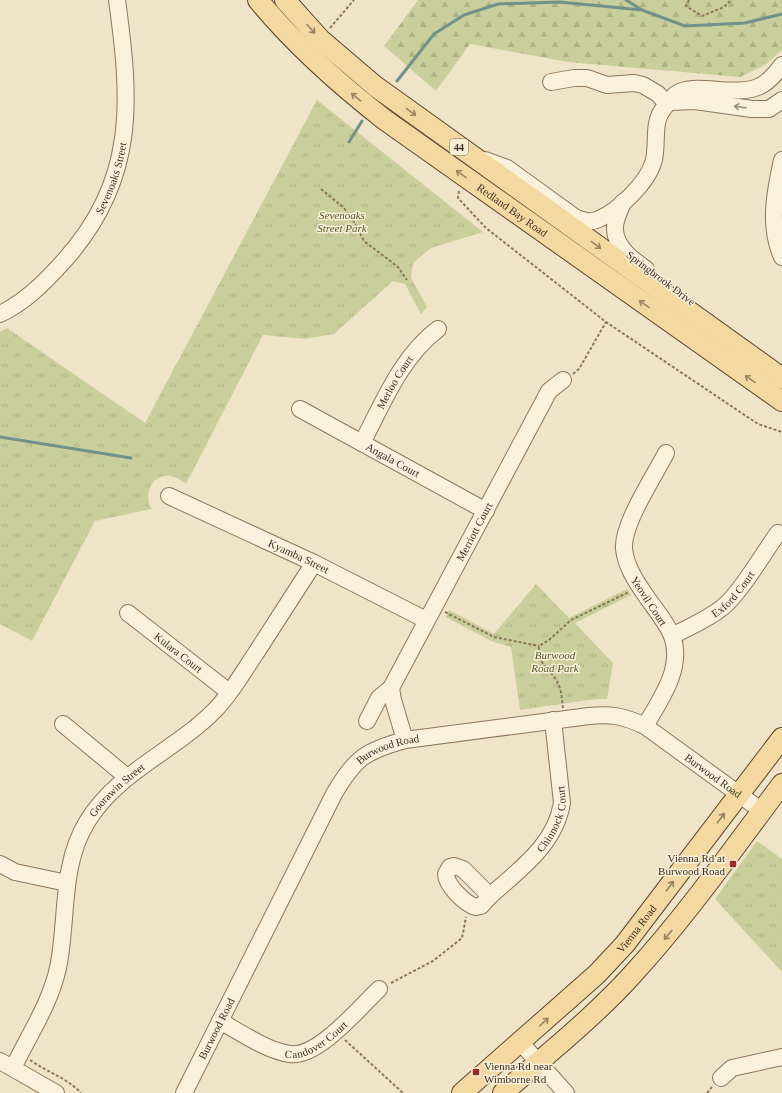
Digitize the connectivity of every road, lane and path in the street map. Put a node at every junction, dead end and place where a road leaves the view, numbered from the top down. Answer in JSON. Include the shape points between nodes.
{"nodes":[{"id":1,"x":117,"y":0,"type":"edge"},
{"id":2,"x":258,"y":0,"type":"edge"},
{"id":3,"x":285,"y":0,"type":"edge"},
{"id":4,"x":354,"y":0,"type":"edge"},
{"id":5,"x":689,"y":0,"type":"edge"},
{"id":6,"x":730,"y":0,"type":"edge"},
{"id":7,"x":320,"y":39,"type":"junction"},
{"id":8,"x":782,"y":65,"type":"edge"},
{"id":9,"x":551,"y":82,"type":"dead end"},
{"id":10,"x":761,"y":86,"type":"junction"},
{"id":11,"x":668,"y":103,"type":"junction"},
{"id":12,"x":780,"y":105,"type":"edge"},
{"id":13,"x":469,"y":154,"type":"junction"},
{"id":14,"x":782,"y":160,"type":"edge"},
{"id":15,"x":459,"y":173,"type":"junction"},
{"id":16,"x":322,"y":189,"type":"dead end"},
{"id":17,"x":623,"y":202,"type":"junction"},
{"id":18,"x":782,"y":258,"type":"edge"},
{"id":19,"x":408,"y":280,"type":"dead end"},
{"id":20,"x":0,"y":314,"type":"edge"},
{"id":21,"x":606,"y":322,"type":"junction"},
{"id":22,"x":438,"y":329,"type":"dead end"},
{"id":23,"x":733,"y":344,"type":"junction"},
{"id":24,"x":782,"y":378,"type":"edge"},
{"id":25,"x":563,"y":380,"type":"joint"},
{"id":26,"x":782,"y":402,"type":"edge"},
{"id":27,"x":300,"y":409,"type":"dead end"},
{"id":28,"x":782,"y":432,"type":"edge"},
{"id":29,"x":362,"y":443,"type":"junction"},
{"id":30,"x":666,"y":453,"type":"dead end"},
{"id":31,"x":169,"y":496,"type":"dead end"},
{"id":32,"x":486,"y":511,"type":"junction"},
{"id":33,"x":778,"y":533,"type":"dead end"},
{"id":34,"x":314,"y":563,"type":"junction"},
{"id":35,"x":639,"y":587,"type":"junction"},
{"id":36,"x":128,"y":613,"type":"dead end"},
{"id":37,"x":430,"y":613,"type":"junction"},
{"id":38,"x":672,"y":636,"type":"junction"},
{"id":39,"x":539,"y":646,"type":"junction"},
{"id":40,"x":391,"y":688,"type":"junction"},
{"id":41,"x":230,"y":692,"type":"junction"},
{"id":42,"x":559,"y":720,"type":"junction"},
{"id":43,"x":367,"y":722,"type":"dead end"},
{"id":44,"x":63,"y":724,"type":"dead end"},
{"id":45,"x":645,"y":726,"type":"junction"},
{"id":46,"x":782,"y":738,"type":"edge"},
{"id":47,"x":405,"y":740,"type":"junction"},
{"id":48,"x":127,"y":777,"type":"junction"},
{"id":49,"x":782,"y":784,"type":"edge"},
{"id":50,"x":739,"y":794,"type":"junction"},
{"id":51,"x":762,"y":811,"type":"junction"},
{"id":52,"x":0,"y":864,"type":"edge"},
{"id":53,"x":67,"y":883,"type":"junction"},
{"id":54,"x":490,"y":896,"type":"junction"},
{"id":55,"x":471,"y":905,"type":"junction"},
{"id":56,"x":379,"y":989,"type":"joint"},
{"id":57,"x":220,"y":1021,"type":"junction"},
{"id":58,"x":335,"y":1031,"type":"junction"},
{"id":59,"x":520,"y":1042,"type":"junction"},
{"id":60,"x":782,"y":1057,"type":"edge"},
{"id":61,"x":29,"y":1058,"type":"dead end"},
{"id":62,"x":538,"y":1062,"type":"junction"},
{"id":63,"x":6,"y":1065,"type":"edge"},
{"id":64,"x":721,"y":1078,"type":"dead end"},
{"id":65,"x":56,"y":1093,"type":"edge"},
{"id":66,"x":81,"y":1093,"type":"edge"},
{"id":67,"x":184,"y":1093,"type":"edge"},
{"id":68,"x":404,"y":1093,"type":"edge"},
{"id":69,"x":462,"y":1093,"type":"edge"},
{"id":70,"x":503,"y":1093,"type":"edge"},
{"id":71,"x":566,"y":1093,"type":"edge"}],
"edges":[{"from":1,"to":20,"type":"street","name":"Sevenoaks Street","via":[[126,78],[126,117],[121,158],[109,192],[94,223],[70,255],[41,286],[11,309]]},
{"from":15,"to":2,"type":"main road","name":"Redland Bay Road","number":"44","one_way":true,"via":[[345,88],[296,43]]},
{"from":3,"to":7,"type":"main road","name":"Redland Bay Road","number":"44","one_way":true},
{"from":4,"to":7,"type":"path"},
{"from":5,"to":6,"type":"path","via":[[686,6],[702,16],[724,7]]},
{"from":7,"to":13,"type":"main road","name":"Redland Bay Road","number":"44","one_way":true,"via":[[375,86]]},
{"from":8,"to":10,"type":"street"},
{"from":9,"to":11,"type":"street","via":[[587,78],[607,85],[634,83],[654,91]]},
{"from":10,"to":11,"type":"street","name":"Springbrook Drive","via":[[738,91],[684,90]]},
{"from":10,"to":12,"type":"street"},
{"from":12,"to":11,"type":"street","one_way":true,"via":[[752,109],[702,102]]},
{"from":11,"to":17,"type":"street","name":"Springbrook Drive","via":[[658,122],[656,151],[649,174]]},
{"from":13,"to":17,"type":"street","name":"Springbrook Drive","via":[[507,168],[584,222],[600,219]]},
{"from":13,"to":23,"type":"main road","name":"Redland Bay Road","number":"44","one_way":true},
{"from":14,"to":18,"type":"street","via":[[775,192],[774,217],[775,237]]},
{"from":15,"to":21,"type":"path","via":[[458,198],[486,228]]},
{"from":26,"to":15,"type":"main road","name":"Redland Bay Road","number":"44","one_way":true},
{"from":16,"to":19,"type":"path","via":[[347,212],[364,241],[398,267]]},
{"from":17,"to":23,"type":"street","name":"Springbrook Drive","via":[[615,231],[619,244],[626,253],[704,311]]},
{"from":21,"to":25,"type":"path","via":[[579,370]]},
{"from":21,"to":28,"type":"path","via":[[758,424]]},
{"from":22,"to":29,"type":"street","name":"Merloo Court","via":[[422,341],[408,358]]},
{"from":23,"to":24,"type":"main road","name":"Redland Bay Road","number":"44"},
{"from":25,"to":32,"type":"street","name":"Merriott Court","via":[[549,391]]},
{"from":27,"to":29,"type":"street","name":"Angala Court"},
{"from":29,"to":32,"type":"street","name":"Angala Court"},
{"from":30,"to":35,"type":"street","name":"Yeovil Court","via":[[627,530],[624,549],[631,573]]},
{"from":31,"to":34,"type":"street","name":"Kyamba Street"},
{"from":32,"to":37,"type":"street","name":"Merriott Court"},
{"from":33,"to":38,"type":"street","name":"Exford Court","via":[[724,606],[708,618]]},
{"from":34,"to":37,"type":"street","name":"Kyamba Street"},
{"from":34,"to":41,"type":"street","name":"Goorawin Street"},
{"from":35,"to":38,"type":"street","name":"Yeovil Court"},
{"from":35,"to":39,"type":"path","via":[[570,620]]},
{"from":36,"to":41,"type":"street","name":"Kulara Court"},
{"from":37,"to":39,"type":"path","via":[[494,637]]},
{"from":37,"to":40,"type":"street","name":"Merriott Court"},
{"from":38,"to":45,"type":"street","name":"Yeovil Court","via":[[675,665],[663,696]]},
{"from":39,"to":42,"type":"path","via":[[538,655],[543,666],[559,686]]},
{"from":40,"to":43,"type":"street","name":"Merriott Court","via":[[379,698]]},
{"from":40,"to":47,"type":"street"},
{"from":41,"to":48,"type":"street","name":"Goorawin Street","via":[[200,725]]},
{"from":42,"to":45,"type":"street","name":"Burwood Road","via":[[608,715],[626,717]]},
{"from":42,"to":47,"type":"street","name":"Burwood Road"},
{"from":42,"to":54,"type":"street","name":"Chinnock Court","via":[[562,803],[554,831],[542,848]]},
{"from":44,"to":48,"type":"street"},
{"from":45,"to":50,"type":"street","name":"Burwood Road"},
{"from":46,"to":50,"type":"main road","name":"Vienna Road"},
{"from":47,"to":57,"type":"street","name":"Burwood Road","via":[[384,745],[365,755],[348,770]]},
{"from":48,"to":53,"type":"street","name":"Goorawin Street","via":[[101,801],[86,823],[76,846]]},
{"from":49,"to":51,"type":"main road"},
{"from":50,"to":51,"type":"street","name":"Burwood Road"},
{"from":59,"to":50,"type":"main road","name":"Vienna Road","one_way":true,"via":[[597,974],[625,944]]},
{"from":51,"to":62,"type":"main road","one_way":true,"via":[[658,947],[596,1010]]},
{"from":52,"to":53,"type":"street","via":[[15,872]]},
{"from":53,"to":63,"type":"street","name":"Goorawin Street","via":[[58,966],[52,987],[38,1021]]},
{"from":54,"to":55,"type":"street","name":"Chinnock Court","via":[[478,907]]},
{"from":54,"to":55,"type":"street","via":[[463,869],[450,867],[446,874],[448,882]]},
{"from":55,"to":56,"type":"path","via":[[467,911],[462,938],[433,961]]},
{"from":56,"to":58,"type":"street","name":"Candover Court"},
{"from":57,"to":58,"type":"street","name":"Candover Court","via":[[273,1049],[290,1054],[303,1053],[321,1045]]},
{"from":57,"to":67,"type":"street","name":"Burwood Road"},
{"from":58,"to":68,"type":"path"},
{"from":59,"to":62,"type":"street"},
{"from":59,"to":69,"type":"main road","name":"Vienna Road"},
{"from":60,"to":64,"type":"street","via":[[732,1068]]},
{"from":61,"to":66,"type":"path","via":[[70,1083]]},
{"from":62,"to":70,"type":"main road"},
{"from":62,"to":71,"type":"street"},
{"from":63,"to":65,"type":"street"}]}
